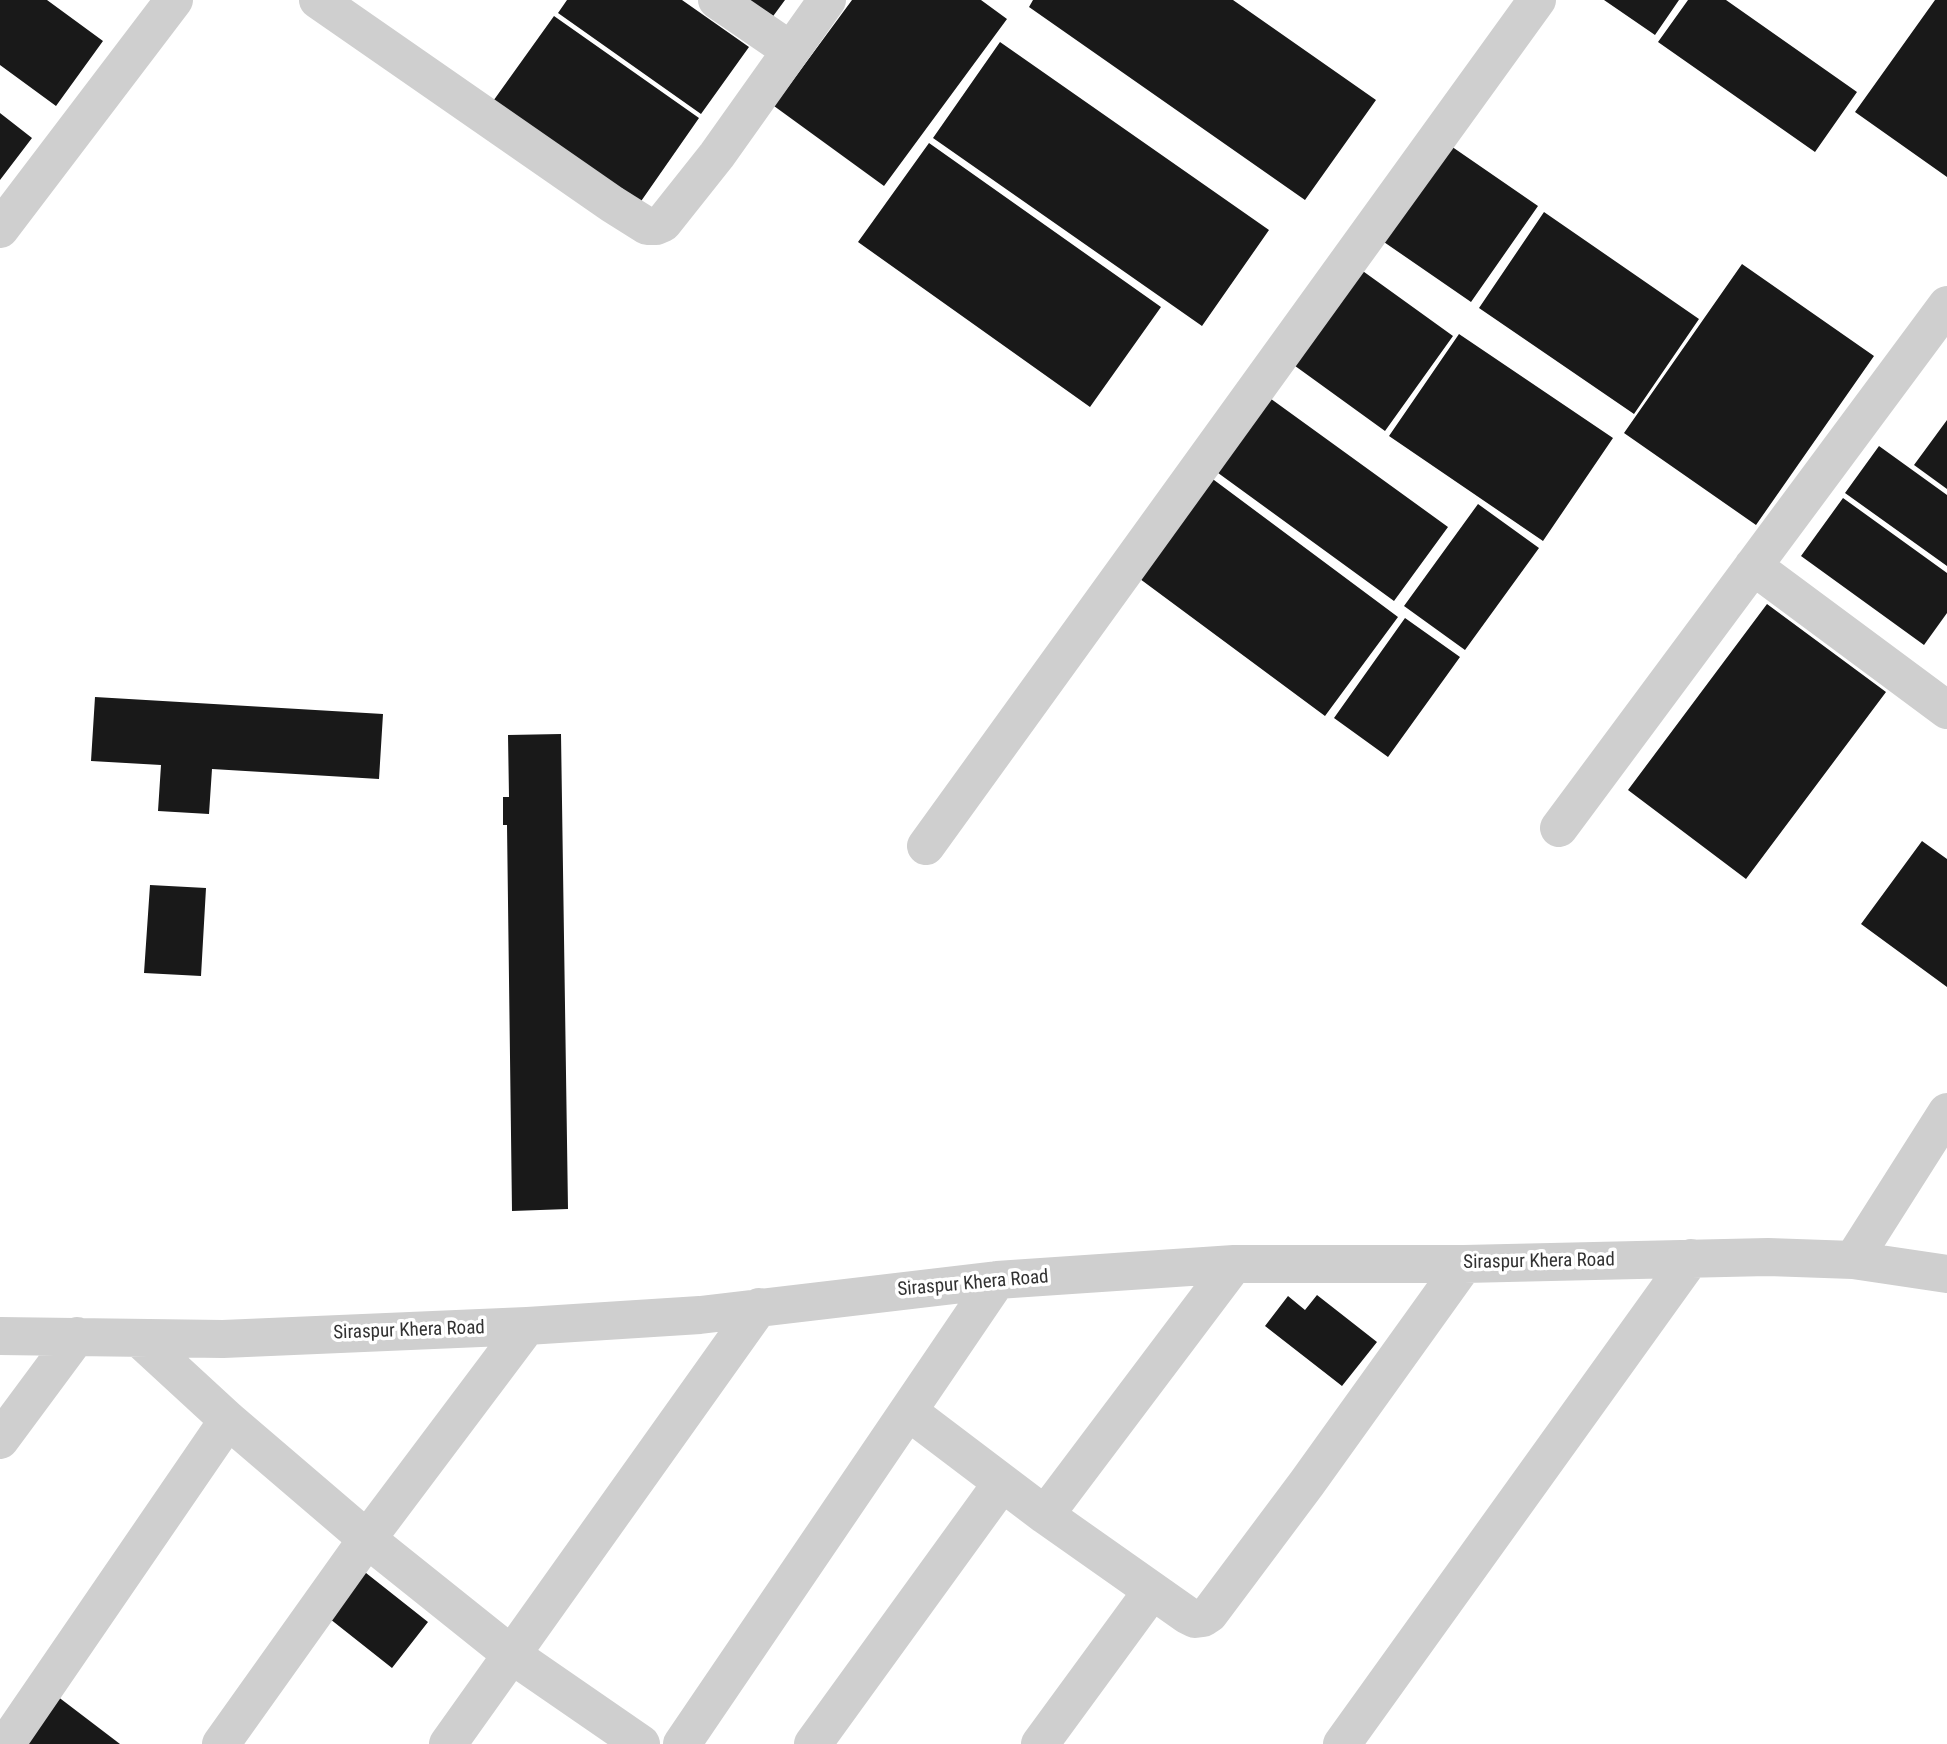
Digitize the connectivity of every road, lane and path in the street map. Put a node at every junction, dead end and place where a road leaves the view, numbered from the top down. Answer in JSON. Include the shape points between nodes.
{"nodes":[{"id":1,"x":174,"y":0,"type":"edge"},
{"id":2,"x":318,"y":0,"type":"edge"},
{"id":3,"x":717,"y":0,"type":"edge"},
{"id":4,"x":827,"y":0,"type":"edge"},
{"id":5,"x":1537,"y":0,"type":"edge"},
{"id":6,"x":790,"y":50,"type":"junction"},
{"id":7,"x":0,"y":229,"type":"edge"},
{"id":8,"x":1947,"y":305,"type":"edge"},
{"id":9,"x":1753,"y":566,"type":"junction"},
{"id":10,"x":1947,"y":710,"type":"edge"},
{"id":11,"x":1559,"y":828,"type":"dead end"},
{"id":12,"x":926,"y":846,"type":"dead end"},
{"id":13,"x":1947,"y":1112,"type":"edge"},
{"id":14,"x":1691,"y":1258,"type":"junction"},
{"id":15,"x":1853,"y":1260,"type":"junction"},
{"id":16,"x":1234,"y":1264,"type":"junction"},
{"id":17,"x":1464,"y":1264,"type":"junction"},
{"id":18,"x":1947,"y":1275,"type":"edge"},
{"id":19,"x":997,"y":1280,"type":"junction"},
{"id":20,"x":759,"y":1307,"type":"junction"},
{"id":21,"x":527,"y":1326,"type":"junction"},
{"id":22,"x":0,"y":1336,"type":"edge"},
{"id":23,"x":77,"y":1336,"type":"junction"},
{"id":24,"x":140,"y":1339,"type":"junction"},
{"id":25,"x":909,"y":1412,"type":"junction"},
{"id":26,"x":228,"y":1420,"type":"junction"},
{"id":27,"x":0,"y":1440,"type":"edge"},
{"id":28,"x":1002,"y":1483,"type":"junction"},
{"id":29,"x":1045,"y":1515,"type":"junction"},
{"id":30,"x":367,"y":1539,"type":"junction"},
{"id":31,"x":1152,"y":1591,"type":"junction"},
{"id":32,"x":512,"y":1655,"type":"junction"},
{"id":33,"x":6,"y":1744,"type":"edge"},
{"id":34,"x":222,"y":1744,"type":"edge"},
{"id":35,"x":448,"y":1744,"type":"edge"},
{"id":36,"x":641,"y":1744,"type":"edge"},
{"id":37,"x":682,"y":1744,"type":"edge"},
{"id":38,"x":813,"y":1744,"type":"edge"},
{"id":39,"x":1040,"y":1744,"type":"edge"},
{"id":40,"x":1342,"y":1744,"type":"edge"}],
"edges":[{"from":1,"to":7,"type":"street"},
{"from":2,"to":6,"type":"street","via":[[648,226],[663,223]]},
{"from":3,"to":6,"type":"street"},
{"from":4,"to":6,"type":"street"},
{"from":5,"to":12,"type":"street"},
{"from":8,"to":9,"type":"street"},
{"from":9,"to":10,"type":"street"},
{"from":9,"to":11,"type":"street"},
{"from":13,"to":15,"type":"street"},
{"from":14,"to":15,"type":"street","name":"Siraspur Khera Road"},
{"from":14,"to":17,"type":"street","name":"Siraspur Khera Road"},
{"from":14,"to":40,"type":"street"},
{"from":15,"to":18,"type":"street","name":"Siraspur Khera Road"},
{"from":16,"to":17,"type":"street","name":"Siraspur Khera Road"},
{"from":16,"to":19,"type":"street","name":"Siraspur Khera Road"},
{"from":16,"to":29,"type":"street"},
{"from":17,"to":31,"type":"street","via":[[1209,1614],[1195,1619]]},
{"from":19,"to":20,"type":"street","name":"Siraspur Khera Road"},
{"from":19,"to":25,"type":"street"},
{"from":20,"to":21,"type":"street","name":"Siraspur Khera Road"},
{"from":20,"to":32,"type":"street"},
{"from":21,"to":24,"type":"street","name":"Siraspur Khera Road"},
{"from":21,"to":30,"type":"street"},
{"from":22,"to":23,"type":"street","name":"Siraspur Khera Road"},
{"from":23,"to":24,"type":"street","name":"Siraspur Khera Road"},
{"from":23,"to":27,"type":"street"},
{"from":24,"to":26,"type":"street"},
{"from":25,"to":28,"type":"street"},
{"from":25,"to":37,"type":"street"},
{"from":26,"to":30,"type":"street"},
{"from":26,"to":33,"type":"street"},
{"from":28,"to":29,"type":"street"},
{"from":28,"to":38,"type":"street"},
{"from":29,"to":31,"type":"street"},
{"from":30,"to":32,"type":"street"},
{"from":30,"to":34,"type":"street"},
{"from":31,"to":39,"type":"street"},
{"from":32,"to":35,"type":"street"},
{"from":32,"to":36,"type":"street"}]}
